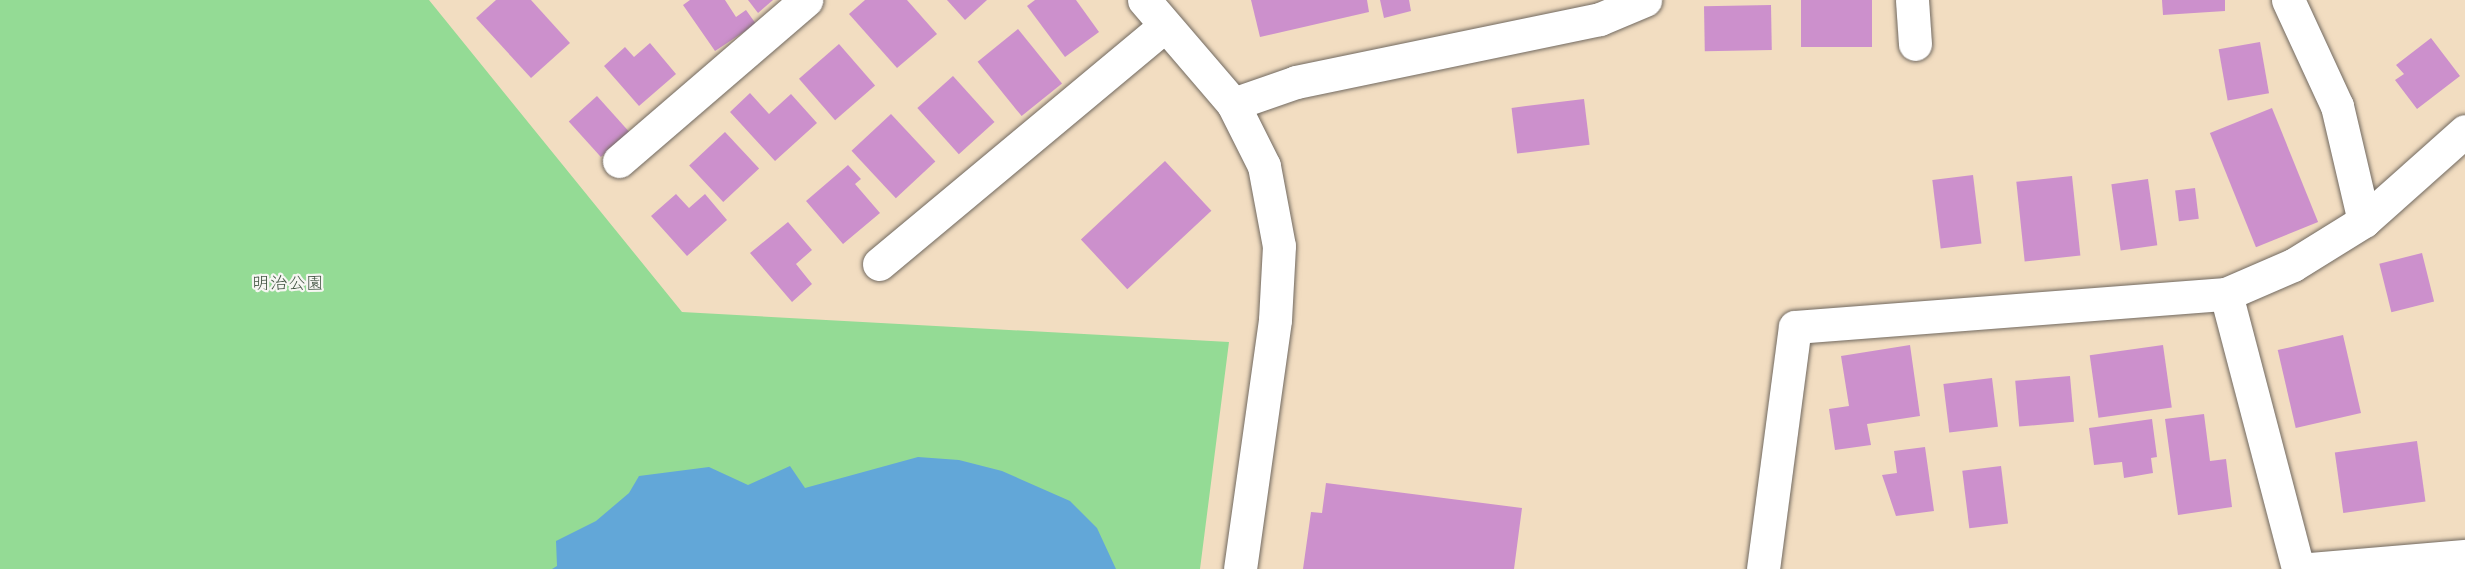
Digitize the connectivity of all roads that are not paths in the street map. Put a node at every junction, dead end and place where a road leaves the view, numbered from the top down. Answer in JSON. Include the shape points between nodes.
{"nodes":[{"id":1,"x":806,"y":0,"type":"edge"},
{"id":2,"x":1144,"y":0,"type":"edge"},
{"id":3,"x":1645,"y":0,"type":"edge"},
{"id":4,"x":1912,"y":0,"type":"edge"},
{"id":5,"x":2288,"y":0,"type":"edge"},
{"id":6,"x":1165,"y":26,"type":"junction"},
{"id":7,"x":1915,"y":44,"type":"dead end"},
{"id":8,"x":1233,"y":104,"type":"junction"},
{"id":9,"x":2465,"y":131,"type":"edge"},
{"id":10,"x":619,"y":161,"type":"dead end"},
{"id":11,"x":2364,"y":221,"type":"junction"},
{"id":12,"x":879,"y":264,"type":"dead end"},
{"id":13,"x":2226,"y":294,"type":"junction"},
{"id":14,"x":2465,"y":556,"type":"edge"},
{"id":15,"x":1240,"y":569,"type":"edge"},
{"id":16,"x":1763,"y":569,"type":"edge"},
{"id":17,"x":2298,"y":569,"type":"edge"},
{"id":18,"x":2309,"y":569,"type":"edge"}],
"edges":[{"from":1,"to":10,"type":"street"},
{"from":2,"to":6,"type":"street"},
{"from":3,"to":8,"type":"street","via":[[1600,19],[1296,82]]},
{"from":4,"to":7,"type":"street"},
{"from":5,"to":11,"type":"street","via":[[2337,106]]},
{"from":6,"to":8,"type":"street"},
{"from":6,"to":12,"type":"street"},
{"from":8,"to":15,"type":"street","via":[[1264,166],[1279,246],[1275,320]]},
{"from":9,"to":11,"type":"street"},
{"from":11,"to":13,"type":"street","via":[[2265,280]]},
{"from":13,"to":16,"type":"street","via":[[1795,327]]},
{"from":13,"to":17,"type":"street"},
{"from":14,"to":18,"type":"street"}]}
